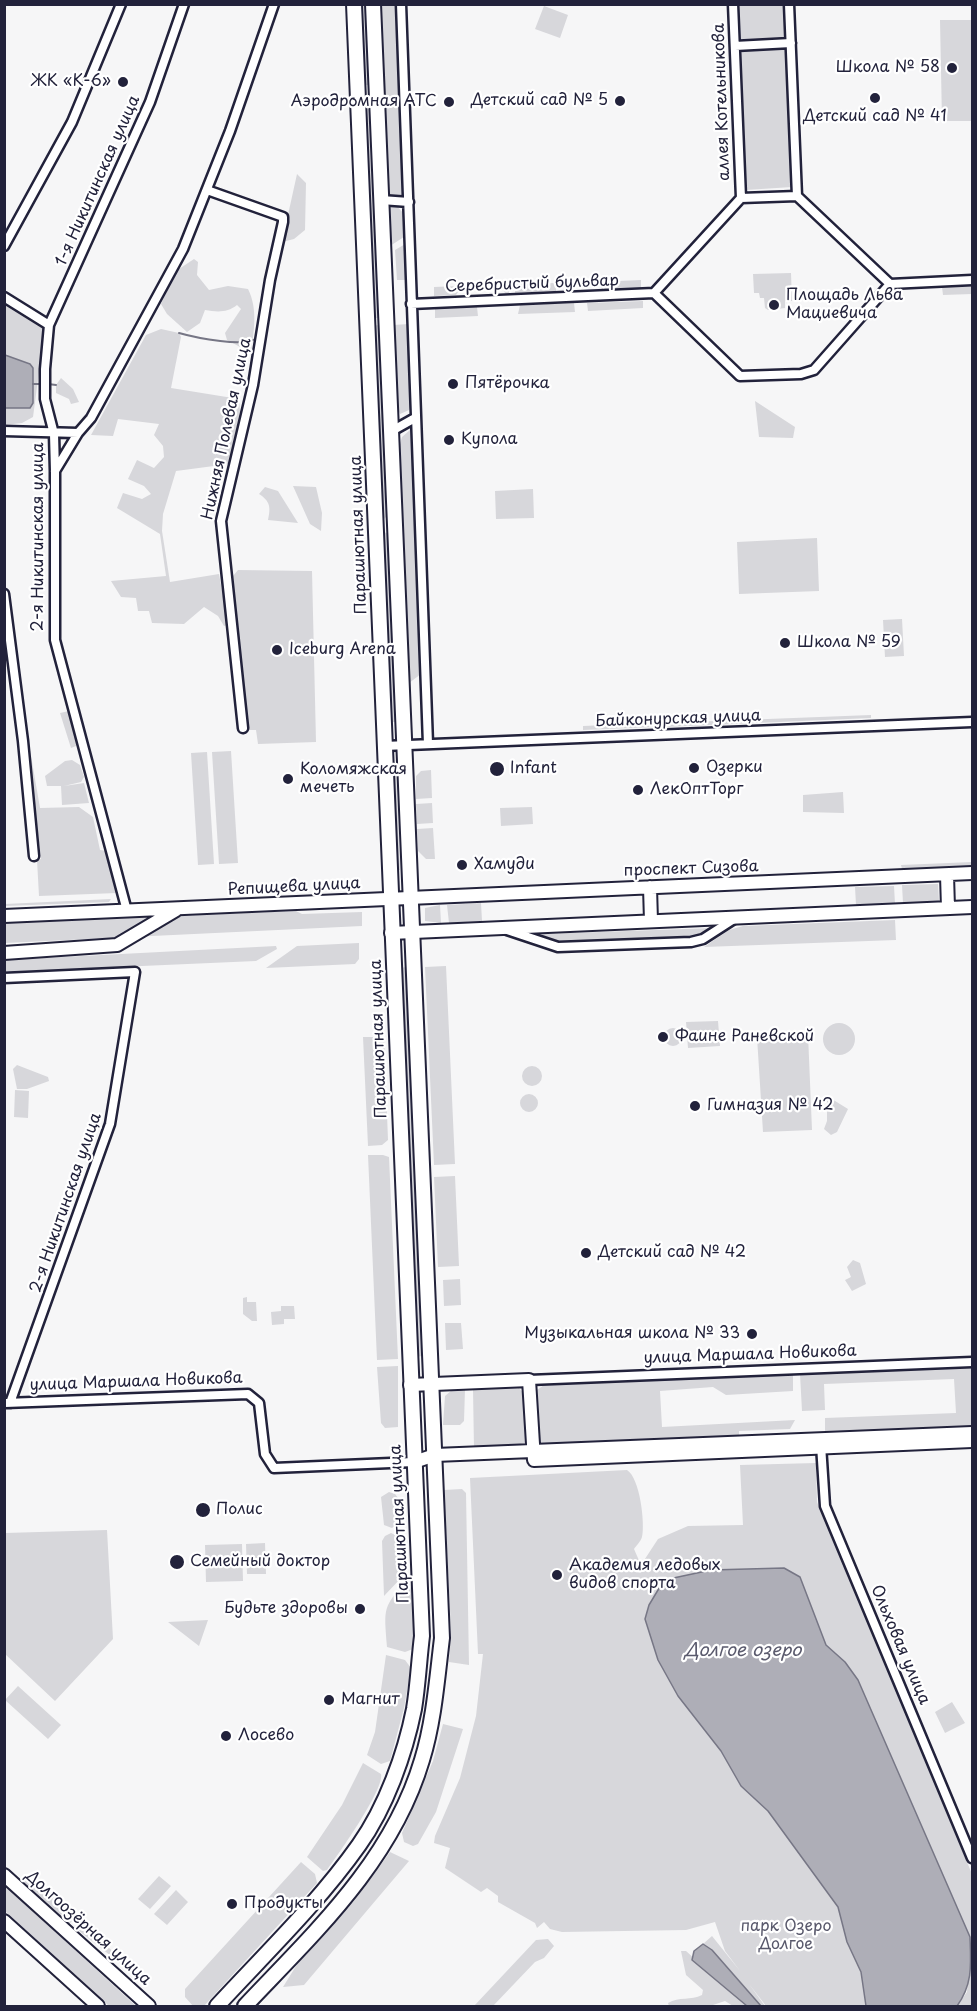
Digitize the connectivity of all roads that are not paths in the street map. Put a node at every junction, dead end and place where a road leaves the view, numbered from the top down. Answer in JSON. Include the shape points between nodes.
{"nodes":[{"id":1,"x":121,"y":4,"type":"edge"},
{"id":2,"x":184,"y":4,"type":"edge"},
{"id":3,"x":274,"y":4,"type":"edge"},
{"id":4,"x":354,"y":4,"type":"edge"},
{"id":5,"x":373,"y":4,"type":"edge"},
{"id":6,"x":401,"y":4,"type":"edge"},
{"id":7,"x":733,"y":4,"type":"edge"},
{"id":8,"x":789,"y":4,"type":"edge"},
{"id":9,"x":791,"y":43,"type":"junction"},
{"id":10,"x":735,"y":46,"type":"junction"},
{"id":11,"x":376,"y":90,"type":"junction"},
{"id":12,"x":357,"y":91,"type":"junction"},
{"id":13,"x":207,"y":190,"type":"junction"},
{"id":14,"x":797,"y":196,"type":"junction"},
{"id":15,"x":741,"y":198,"type":"junction"},
{"id":16,"x":381,"y":200,"type":"junction"},
{"id":17,"x":409,"y":202,"type":"junction"},
{"id":18,"x":4,"y":246,"type":"edge"},
{"id":19,"x":972,"y":280,"type":"edge"},
{"id":20,"x":890,"y":284,"type":"junction"},
{"id":21,"x":654,"y":293,"type":"junction"},
{"id":22,"x":4,"y":297,"type":"edge"},
{"id":23,"x":411,"y":304,"type":"junction"},
{"id":24,"x":49,"y":325,"type":"junction"},
{"id":25,"x":415,"y":418,"type":"junction"},
{"id":26,"x":4,"y":431,"type":"edge"},
{"id":27,"x":390,"y":432,"type":"junction"},
{"id":28,"x":78,"y":433,"type":"junction"},
{"id":29,"x":54,"y":434,"type":"junction"},
{"id":30,"x":56,"y":471,"type":"junction"},
{"id":31,"x":394,"y":522,"type":"junction"},
{"id":32,"x":375,"y":525,"type":"junction"},
{"id":33,"x":4,"y":594,"type":"edge"},
{"id":34,"x":972,"y":722,"type":"edge"},
{"id":35,"x":243,"y":728,"type":"dead end"},
{"id":36,"x":428,"y":744,"type":"junction"},
{"id":37,"x":404,"y":745,"type":"junction"},
{"id":38,"x":384,"y":746,"type":"junction"},
{"id":39,"x":34,"y":856,"type":"dead end"},
{"id":40,"x":972,"y":873,"type":"edge"},
{"id":41,"x":946,"y":875,"type":"junction"},
{"id":42,"x":650,"y":887,"type":"junction"},
{"id":43,"x":412,"y":899,"type":"junction"},
{"id":44,"x":390,"y":900,"type":"junction"},
{"id":45,"x":972,"y":907,"type":"edge"},
{"id":46,"x":948,"y":908,"type":"junction"},
{"id":47,"x":177,"y":909,"type":"junction"},
{"id":48,"x":127,"y":911,"type":"junction"},
{"id":49,"x":4,"y":916,"type":"edge"},
{"id":50,"x":737,"y":917,"type":"junction"},
{"id":51,"x":651,"y":921,"type":"junction"},
{"id":52,"x":501,"y":928,"type":"junction"},
{"id":53,"x":414,"y":932,"type":"junction"},
{"id":54,"x":392,"y":933,"type":"junction"},
{"id":55,"x":4,"y":953,"type":"edge"},
{"id":56,"x":4,"y":978,"type":"edge"},
{"id":57,"x":972,"y":1362,"type":"edge"},
{"id":58,"x":530,"y":1380,"type":"junction"},
{"id":59,"x":433,"y":1384,"type":"junction"},
{"id":60,"x":410,"y":1385,"type":"junction"},
{"id":61,"x":7,"y":1403,"type":"edge"},
{"id":62,"x":972,"y":1432,"type":"edge"},
{"id":63,"x":972,"y":1441,"type":"edge"},
{"id":64,"x":821,"y":1443,"type":"junction"},
{"id":65,"x":435,"y":1455,"type":"junction"},
{"id":66,"x":534,"y":1456,"type":"junction"},
{"id":67,"x":414,"y":1462,"type":"junction"},
{"id":68,"x":972,"y":1858,"type":"edge"},
{"id":69,"x":4,"y":1875,"type":"edge"},
{"id":70,"x":4,"y":1920,"type":"edge"},
{"id":71,"x":98,"y":2007,"type":"edge"},
{"id":72,"x":149,"y":2007,"type":"edge"},
{"id":73,"x":217,"y":2007,"type":"edge"},
{"id":74,"x":245,"y":2007,"type":"edge"}],
"edges":[{"from":1,"to":18,"type":"street","via":[[72,122]]},
{"from":2,"to":24,"type":"street","name":"1-я Никитинская улица","via":[[150,102]]},
{"from":3,"to":13,"type":"street"},
{"from":4,"to":12,"type":"main road","name":"Парашютная улица"},
{"from":5,"to":11,"type":"main road"},
{"from":6,"to":17,"type":"street"},
{"from":7,"to":10,"type":"street","name":"аллея Котельникова"},
{"from":8,"to":9,"type":"street"},
{"from":9,"to":10,"type":"street"},
{"from":9,"to":14,"type":"street"},
{"from":10,"to":15,"type":"street","name":"аллея Котельникова"},
{"from":11,"to":12,"type":"main road"},
{"from":11,"to":16,"type":"main road"},
{"from":12,"to":32,"type":"main road","name":"Парашютная улица"},
{"from":13,"to":28,"type":"street","via":[[183,249],[149,314],[91,418]]},
{"from":13,"to":35,"type":"street","name":"Нижняя Полевая улица","via":[[283,217],[253,384],[221,521]]},
{"from":14,"to":15,"type":"street"},
{"from":14,"to":20,"type":"street"},
{"from":15,"to":21,"type":"street"},
{"from":16,"to":17,"type":"street"},
{"from":16,"to":27,"type":"main road"},
{"from":17,"to":23,"type":"street"},
{"from":19,"to":20,"type":"street"},
{"from":20,"to":21,"type":"street","via":[[813,370],[780,375],[740,376]]},
{"from":21,"to":23,"type":"street","name":"Серебристый бульвар"},
{"from":22,"to":24,"type":"street"},
{"from":23,"to":25,"type":"street"},
{"from":24,"to":29,"type":"street","name":"1-я Никитинская улица","via":[[45,399]]},
{"from":25,"to":27,"type":"street"},
{"from":25,"to":36,"type":"street"},
{"from":26,"to":29,"type":"street"},
{"from":27,"to":31,"type":"main road"},
{"from":28,"to":29,"type":"street","name":"2-я Никитинская улица"},
{"from":28,"to":30,"type":"street"},
{"from":29,"to":30,"type":"street","name":"2-я Никитинская улица"},
{"from":30,"to":48,"type":"street","name":"2-я Никитинская улица","via":[[55,640]]},
{"from":31,"to":32,"type":"main road","via":[[385,527]]},
{"from":31,"to":37,"type":"main road"},
{"from":32,"to":38,"type":"main road","name":"Парашютная улица"},
{"from":33,"to":39,"type":"street"},
{"from":34,"to":36,"type":"street","name":"Байконурская улица"},
{"from":36,"to":37,"type":"street","name":"Байконурская улица"},
{"from":37,"to":38,"type":"street","name":"Байконурская улица"},
{"from":37,"to":43,"type":"main road"},
{"from":38,"to":44,"type":"main road","name":"Парашютная улица"},
{"from":40,"to":41,"type":"main road","name":"проспект Сизова"},
{"from":41,"to":42,"type":"main road","name":"проспект Сизова"},
{"from":41,"to":46,"type":"main road"},
{"from":42,"to":43,"type":"main road","name":"проспект Сизова"},
{"from":42,"to":51,"type":"main road"},
{"from":43,"to":44,"type":"main road","name":"Репищева улица"},
{"from":43,"to":53,"type":"main road"},
{"from":44,"to":47,"type":"main road","name":"Репищева улица"},
{"from":44,"to":54,"type":"main road","name":"Парашютная улица"},
{"from":45,"to":46,"type":"main road"},
{"from":46,"to":50,"type":"main road"},
{"from":47,"to":48,"type":"main road","name":"Репищева улица"},
{"from":47,"to":55,"type":"main road","name":"Репищева улица","via":[[117,945]]},
{"from":48,"to":49,"type":"main road","name":"Репищева улица"},
{"from":50,"to":51,"type":"main road"},
{"from":50,"to":52,"type":"street","via":[[703,939],[691,942],[558,947]]},
{"from":51,"to":52,"type":"main road"},
{"from":52,"to":53,"type":"main road"},
{"from":53,"to":54,"type":"main road"},
{"from":53,"to":59,"type":"main road"},
{"from":54,"to":60,"type":"main road","name":"Парашютная улица"},
{"from":56,"to":61,"type":"street","name":"2-я Никитинская улица","via":[[135,972],[110,1124],[62,1266]]},
{"from":57,"to":58,"type":"street","name":"улица Маршала Новикова"},
{"from":58,"to":59,"type":"main road","name":"улица Маршала Новикова"},
{"from":58,"to":66,"type":"main road"},
{"from":59,"to":60,"type":"main road","name":"улица Маршала Новикова"},
{"from":59,"to":65,"type":"main road"},
{"from":60,"to":67,"type":"main road","name":"Парашютная улица"},
{"from":61,"to":67,"type":"street","name":"улица Маршала Новикова","via":[[248,1394],[259,1402],[264,1454],[274,1468]]},
{"from":62,"to":64,"type":"main road","name":"улица Маршала Новикова"},
{"from":63,"to":64,"type":"main road","name":"улица Маршала Новикова"},
{"from":64,"to":66,"type":"main road","name":"улица Маршала Новикова"},
{"from":64,"to":68,"type":"street","name":"Ольховая улица","via":[[825,1506]]},
{"from":65,"to":66,"type":"main road","name":"улица Маршала Новикова"},
{"from":65,"to":67,"type":"main road","name":"улица Маршала Новикова"},
{"from":65,"to":74,"type":"main road","via":[[442,1638],[434,1710],[422,1761],[404,1808],[363,1877]]},
{"from":67,"to":73,"type":"main road","name":"Парашютная улица","via":[[422,1636],[414,1709],[402,1752],[383,1802],[360,1843]]},
{"from":69,"to":72,"type":"main road","name":"Долгоозёрная улица"},
{"from":70,"to":71,"type":"main road"}]}
